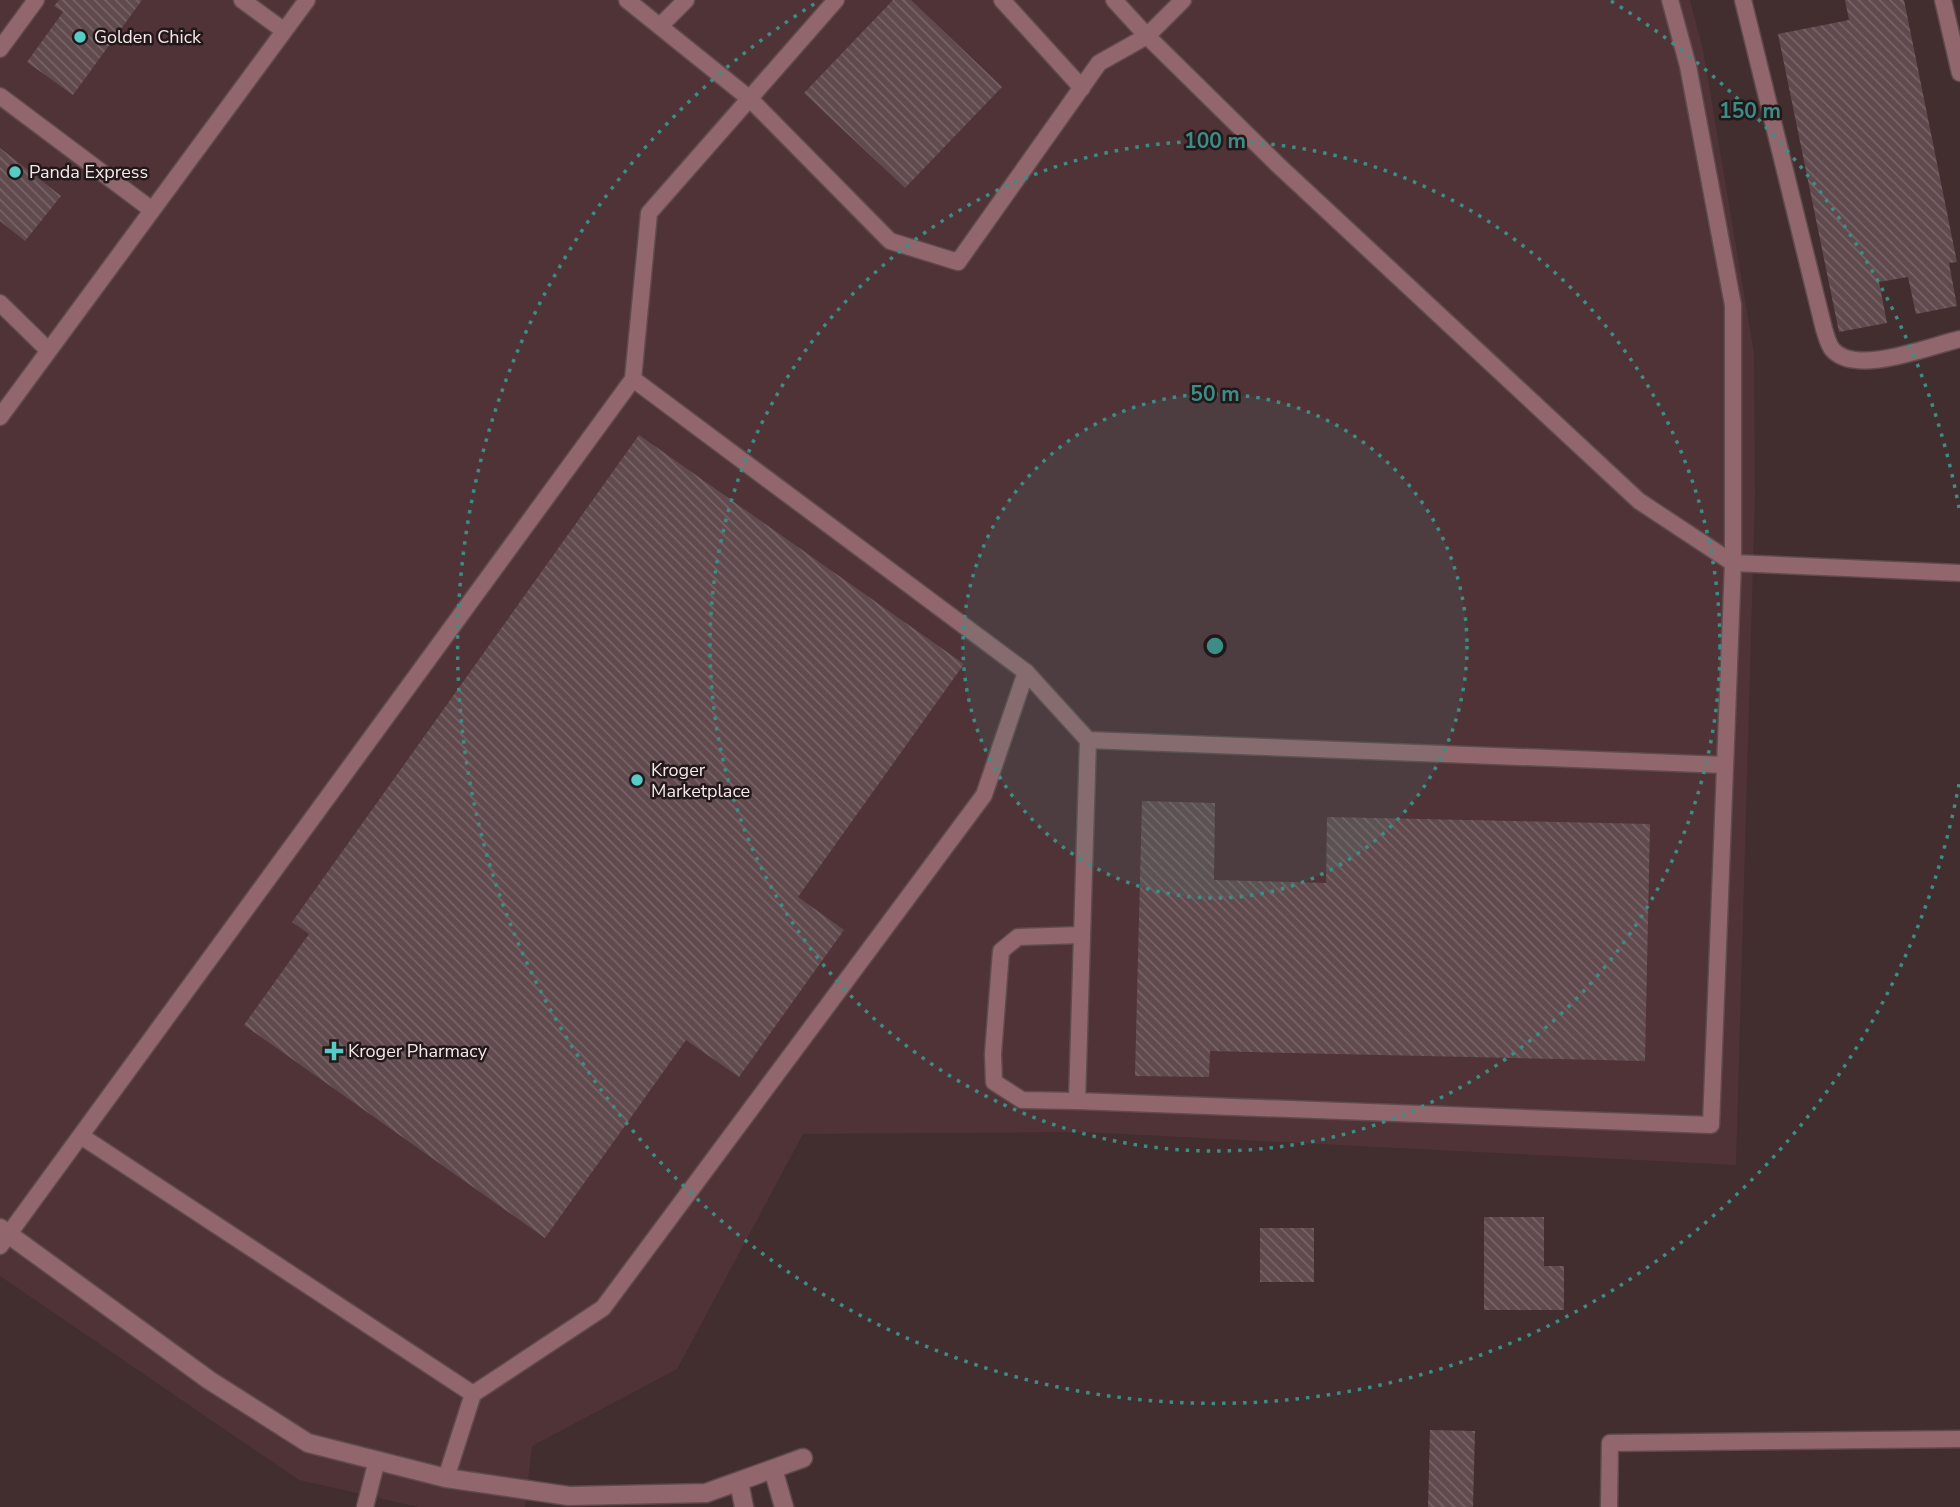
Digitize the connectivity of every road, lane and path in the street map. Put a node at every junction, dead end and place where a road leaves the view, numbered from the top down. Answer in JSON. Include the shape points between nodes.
{"nodes":[{"id":1,"x":36,"y":0,"type":"edge"},
{"id":2,"x":242,"y":0,"type":"edge"},
{"id":3,"x":307,"y":0,"type":"edge"},
{"id":4,"x":627,"y":0,"type":"edge"},
{"id":5,"x":686,"y":0,"type":"edge"},
{"id":6,"x":836,"y":0,"type":"edge"},
{"id":7,"x":1002,"y":0,"type":"edge"},
{"id":8,"x":1114,"y":0,"type":"edge"},
{"id":9,"x":1183,"y":0,"type":"edge"},
{"id":10,"x":1670,"y":0,"type":"edge"},
{"id":11,"x":1743,"y":0,"type":"edge"},
{"id":12,"x":1943,"y":0,"type":"edge"},
{"id":13,"x":660,"y":26,"type":"junction"},
{"id":14,"x":283,"y":30,"type":"junction"},
{"id":15,"x":1147,"y":36,"type":"junction"},
{"id":16,"x":0,"y":49,"type":"edge"},
{"id":17,"x":1960,"y":73,"type":"edge"},
{"id":18,"x":1082,"y":88,"type":"junction"},
{"id":19,"x":0,"y":96,"type":"edge"},
{"id":20,"x":750,"y":99,"type":"junction"},
{"id":21,"x":152,"y":209,"type":"junction"},
{"id":22,"x":0,"y":303,"type":"edge"},
{"id":23,"x":1960,"y":339,"type":"edge"},
{"id":24,"x":48,"y":350,"type":"junction"},
{"id":25,"x":633,"y":379,"type":"junction"},
{"id":26,"x":0,"y":418,"type":"edge"},
{"id":27,"x":1732,"y":564,"type":"junction"},
{"id":28,"x":1960,"y":573,"type":"edge"},
{"id":29,"x":1026,"y":672,"type":"junction"},
{"id":30,"x":1088,"y":740,"type":"junction"},
{"id":31,"x":1725,"y":765,"type":"junction"},
{"id":32,"x":1082,"y":935,"type":"junction"},
{"id":33,"x":1077,"y":1101,"type":"junction"},
{"id":34,"x":81,"y":1136,"type":"junction"},
{"id":35,"x":3,"y":1236,"type":"edge"},
{"id":36,"x":472,"y":1394,"type":"junction"},
{"id":37,"x":1960,"y":1439,"type":"edge"},
{"id":38,"x":803,"y":1458,"type":"dead end"},
{"id":39,"x":377,"y":1460,"type":"junction"},
{"id":40,"x":773,"y":1469,"type":"junction"},
{"id":41,"x":446,"y":1478,"type":"junction"},
{"id":42,"x":739,"y":1482,"type":"junction"},
{"id":43,"x":365,"y":1507,"type":"edge"},
{"id":44,"x":744,"y":1507,"type":"edge"},
{"id":45,"x":784,"y":1507,"type":"edge"},
{"id":46,"x":1609,"y":1507,"type":"edge"}],
"edges":[{"from":1,"to":16,"type":"lane"},
{"from":2,"to":14,"type":"lane"},
{"from":3,"to":14,"type":"lane"},
{"from":4,"to":13,"type":"lane"},
{"from":5,"to":13,"type":"lane"},
{"from":6,"to":20,"type":"lane"},
{"from":7,"to":18,"type":"lane"},
{"from":8,"to":15,"type":"lane"},
{"from":9,"to":15,"type":"lane"},
{"from":10,"to":27,"type":"lane","via":[[1688,66],[1732,305]]},
{"from":11,"to":23,"type":"lane","via":[[1833,350],[1854,362],[1874,361]]},
{"from":12,"to":17,"type":"lane"},
{"from":13,"to":20,"type":"lane"},
{"from":14,"to":21,"type":"lane"},
{"from":15,"to":18,"type":"lane","via":[[1099,63]]},
{"from":15,"to":27,"type":"lane","via":[[1376,258],[1639,501]]},
{"from":18,"to":20,"type":"lane","via":[[958,262],[890,242]]},
{"from":19,"to":21,"type":"lane"},
{"from":20,"to":25,"type":"lane","via":[[649,213]]},
{"from":21,"to":24,"type":"lane"},
{"from":22,"to":24,"type":"lane"},
{"from":24,"to":26,"type":"lane"},
{"from":25,"to":29,"type":"lane"},
{"from":25,"to":34,"type":"lane"},
{"from":27,"to":28,"type":"lane"},
{"from":27,"to":31,"type":"lane"},
{"from":29,"to":30,"type":"lane"},
{"from":29,"to":36,"type":"lane","via":[[984,795],[603,1308]]},
{"from":30,"to":31,"type":"lane"},
{"from":30,"to":32,"type":"lane"},
{"from":31,"to":33,"type":"lane","via":[[1711,1125]]},
{"from":32,"to":33,"type":"lane"},
{"from":32,"to":33,"type":"lane","via":[[1018,937],[1002,951],[993,1054],[994,1082],[1022,1100]]},
{"from":34,"to":35,"type":"lane"},
{"from":34,"to":36,"type":"lane"},
{"from":35,"to":39,"type":"street","via":[[308,1443]]},
{"from":36,"to":41,"type":"lane"},
{"from":37,"to":46,"type":"lane","via":[[1610,1443]]},
{"from":38,"to":40,"type":"street"},
{"from":39,"to":41,"type":"street"},
{"from":39,"to":43,"type":"lane"},
{"from":40,"to":42,"type":"street"},
{"from":40,"to":45,"type":"street"},
{"from":41,"to":42,"type":"street","via":[[569,1496],[706,1493]]},
{"from":42,"to":44,"type":"street"}]}
